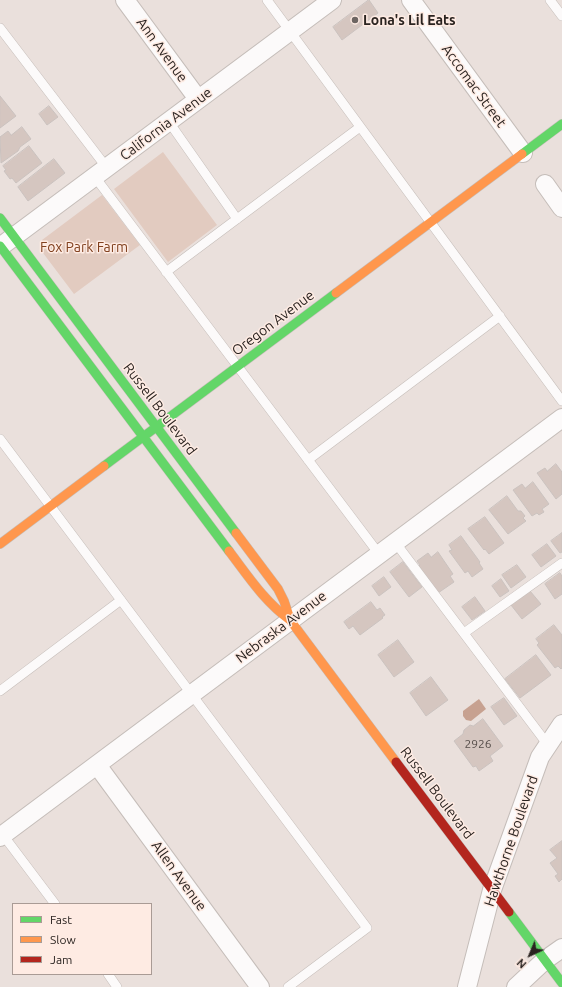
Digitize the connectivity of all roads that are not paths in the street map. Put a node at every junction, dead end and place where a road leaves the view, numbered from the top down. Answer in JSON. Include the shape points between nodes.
{"nodes":[{"id":1,"x":125,"y":0,"type":"edge"},
{"id":2,"x":267,"y":0,"type":"edge"},
{"id":3,"x":332,"y":0,"type":"edge"},
{"id":4,"x":411,"y":0,"type":"edge"},
{"id":5,"x":550,"y":0,"type":"edge"},
{"id":6,"x":562,"y":16,"type":"edge"},
{"id":7,"x":0,"y":28,"type":"edge"},
{"id":8,"x":290,"y":31,"type":"junction"},
{"id":9,"x":198,"y":100,"type":"junction"},
{"id":10,"x":169,"y":122,"type":"junction"},
{"id":11,"x":562,"y":124,"type":"edge"},
{"id":12,"x":360,"y":127,"type":"junction"},
{"id":13,"x":523,"y":154,"type":"junction"},
{"id":14,"x":101,"y":172,"type":"junction"},
{"id":15,"x":544,"y":184,"type":"dead end"},
{"id":16,"x":562,"y":208,"type":"edge"},
{"id":17,"x":0,"y":218,"type":"edge"},
{"id":18,"x":237,"y":219,"type":"junction"},
{"id":19,"x":431,"y":222,"type":"junction"},
{"id":20,"x":4,"y":244,"type":"edge"},
{"id":21,"x":166,"y":272,"type":"junction"},
{"id":22,"x":500,"y":316,"type":"junction"},
{"id":23,"x":238,"y":366,"type":"junction"},
{"id":24,"x":562,"y":401,"type":"edge"},
{"id":25,"x":562,"y":418,"type":"edge"},
{"id":26,"x":156,"y":427,"type":"junction"},
{"id":27,"x":144,"y":436,"type":"junction"},
{"id":28,"x":0,"y":439,"type":"edge"},
{"id":29,"x":308,"y":460,"type":"junction"},
{"id":30,"x":50,"y":506,"type":"junction"},
{"id":31,"x":395,"y":542,"type":"junction"},
{"id":32,"x":0,"y":544,"type":"edge"},
{"id":33,"x":379,"y":554,"type":"junction"},
{"id":34,"x":562,"y":563,"type":"edge"},
{"id":35,"x":121,"y":600,"type":"junction"},
{"id":36,"x":290,"y":620,"type":"junction"},
{"id":37,"x":464,"y":633,"type":"junction"},
{"id":38,"x":0,"y":691,"type":"edge"},
{"id":39,"x":192,"y":694,"type":"junction"},
{"id":40,"x":562,"y":724,"type":"edge"},
{"id":41,"x":548,"y":744,"type":"junction"},
{"id":42,"x":97,"y":765,"type":"junction"},
{"id":43,"x":1,"y":836,"type":"edge"},
{"id":44,"x":492,"y":890,"type":"junction"},
{"id":45,"x":54,"y":903,"type":"edge"},
{"id":46,"x":562,"y":948,"type":"edge"},
{"id":47,"x":545,"y":960,"type":"junction"},
{"id":48,"x":109,"y":975,"type":"edge"},
{"id":49,"x":562,"y":983,"type":"edge"},
{"id":50,"x":117,"y":987,"type":"edge"},
{"id":51,"x":260,"y":987,"type":"edge"},
{"id":52,"x":288,"y":987,"type":"edge"},
{"id":53,"x":467,"y":987,"type":"edge"},
{"id":54,"x":516,"y":987,"type":"edge"}],
"edges":[{"from":1,"to":9,"type":"street","name":"Ann Avenue"},
{"from":2,"to":8,"type":"lane"},
{"from":3,"to":8,"type":"street","name":"California Avenue"},
{"from":4,"to":13,"type":"street","name":"Accomac Street"},
{"from":5,"to":6,"type":"lane"},
{"from":7,"to":14,"type":"lane"},
{"from":8,"to":9,"type":"street","name":"California Avenue"},
{"from":8,"to":12,"type":"lane"},
{"from":9,"to":10,"type":"street","name":"California Avenue"},
{"from":10,"to":14,"type":"street","name":"California Avenue"},
{"from":10,"to":18,"type":"lane"},
{"from":11,"to":13,"type":"main road","name":"Oregon Avenue"},
{"from":12,"to":18,"type":"lane"},
{"from":12,"to":19,"type":"lane"},
{"from":13,"to":19,"type":"main road","name":"Oregon Avenue"},
{"from":14,"to":20,"type":"street","name":"California Avenue"},
{"from":14,"to":21,"type":"lane"},
{"from":15,"to":16,"type":"street"},
{"from":17,"to":20,"type":"main road","name":"Russell Boulevard"},
{"from":18,"to":21,"type":"lane"},
{"from":19,"to":22,"type":"lane"},
{"from":19,"to":23,"type":"main road","name":"Oregon Avenue"},
{"from":20,"to":26,"type":"main road","name":"Russell Boulevard"},
{"from":20,"to":27,"type":"main road","name":"Russell Boulevard"},
{"from":21,"to":23,"type":"lane"},
{"from":22,"to":24,"type":"lane"},
{"from":22,"to":29,"type":"lane"},
{"from":23,"to":26,"type":"main road","name":"Oregon Avenue"},
{"from":23,"to":29,"type":"lane"},
{"from":25,"to":31,"type":"street","name":"Nebraska Avenue"},
{"from":26,"to":27,"type":"main road","name":"Oregon Avenue"},
{"from":26,"to":36,"type":"main road","name":"Russell Boulevard","via":[[278,589]]},
{"from":27,"to":30,"type":"main road","name":"Oregon Avenue"},
{"from":27,"to":36,"type":"main road","name":"Russell Boulevard","via":[[265,599]]},
{"from":28,"to":30,"type":"lane"},
{"from":29,"to":33,"type":"lane"},
{"from":30,"to":32,"type":"main road","name":"Oregon Avenue"},
{"from":30,"to":35,"type":"lane"},
{"from":31,"to":33,"type":"street","name":"Nebraska Avenue"},
{"from":31,"to":37,"type":"lane"},
{"from":33,"to":36,"type":"street","name":"Nebraska Avenue"},
{"from":34,"to":37,"type":"lane"},
{"from":35,"to":38,"type":"lane"},
{"from":35,"to":39,"type":"lane"},
{"from":36,"to":39,"type":"street","name":"Nebraska Avenue"},
{"from":36,"to":44,"type":"main road","name":"Russell Boulevard"},
{"from":37,"to":41,"type":"lane"},
{"from":39,"to":42,"type":"street","name":"Nebraska Avenue"},
{"from":39,"to":52,"type":"lane","via":[[368,928]]},
{"from":40,"to":41,"type":"street","name":"Hawthorne Boulevard"},
{"from":41,"to":44,"type":"street","name":"Hawthorne Boulevard","via":[[540,757]]},
{"from":42,"to":43,"type":"street","name":"Nebraska Avenue"},
{"from":42,"to":51,"type":"street","name":"Allen Avenue"},
{"from":43,"to":45,"type":"lane"},
{"from":44,"to":47,"type":"main road","name":"Russell Boulevard"},
{"from":44,"to":53,"type":"street","name":"Hawthorne Boulevard"},
{"from":46,"to":47,"type":"street"},
{"from":47,"to":49,"type":"main road","name":"Russell Boulevard"},
{"from":47,"to":54,"type":"street"},
{"from":48,"to":50,"type":"lane"}]}
